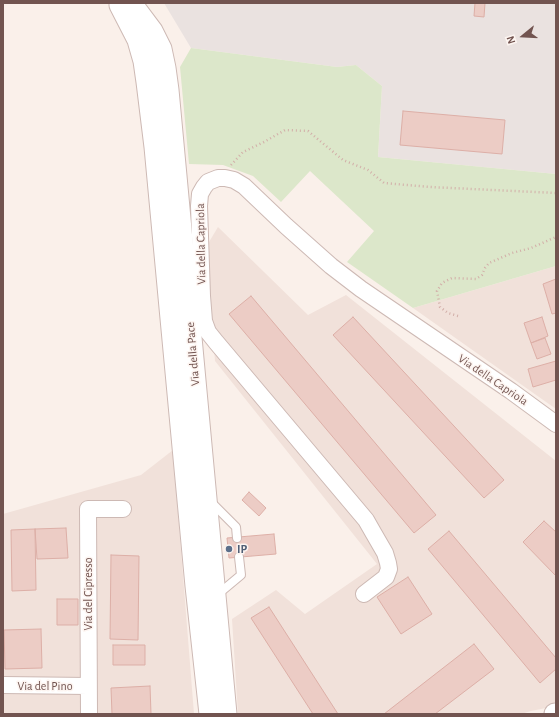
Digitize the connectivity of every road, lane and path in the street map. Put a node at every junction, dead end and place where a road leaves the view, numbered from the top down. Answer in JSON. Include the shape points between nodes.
{"nodes":[{"id":1,"x":119,"y":3,"type":"edge"},
{"id":2,"x":131,"y":3,"type":"edge"},
{"id":3,"x":218,"y":178,"type":"junction"},
{"id":4,"x":556,"y":193,"type":"edge"},
{"id":5,"x":556,"y":237,"type":"edge"},
{"id":6,"x":458,"y":316,"type":"dead end"},
{"id":7,"x":556,"y":424,"type":"edge"},
{"id":8,"x":206,"y":498,"type":"junction"},
{"id":9,"x":123,"y":509,"type":"dead end"},
{"id":10,"x":237,"y":538,"type":"dead end"},
{"id":11,"x":239,"y":557,"type":"dead end"},
{"id":12,"x":364,"y":594,"type":"dead end"},
{"id":13,"x":215,"y":597,"type":"junction"},
{"id":14,"x":3,"y":686,"type":"edge"},
{"id":15,"x":88,"y":686,"type":"junction"},
{"id":16,"x":89,"y":714,"type":"edge"},
{"id":17,"x":210,"y":714,"type":"edge"},
{"id":18,"x":226,"y":714,"type":"edge"}],
"edges":[{"from":1,"to":17,"type":"street","name":"Via della Pace","via":[[138,40],[147,82]]},
{"from":2,"to":8,"type":"street","name":"Via della Pace","via":[[152,31],[161,49],[165,68]]},
{"from":3,"to":4,"type":"path","via":[[243,152],[285,130],[308,131],[343,160],[368,170],[384,183]]},
{"from":3,"to":7,"type":"street","name":"Via della Capriola","via":[[234,180],[244,186],[331,266],[361,289]]},
{"from":3,"to":12,"type":"street","name":"Via della Capriola","via":[[208,182],[200,194],[204,321],[216,342],[366,520],[385,553],[389,569],[386,577]]},
{"from":5,"to":6,"type":"path","via":[[489,263],[482,275],[476,279],[452,278],[442,282],[437,292],[440,307]]},
{"from":8,"to":10,"type":"lane","via":[[236,527]]},
{"from":8,"to":13,"type":"street","name":"Via della Pace"},
{"from":9,"to":15,"type":"street","name":"Via del Cipresso","via":[[88,510]]},
{"from":11,"to":13,"type":"lane","via":[[241,575]]},
{"from":13,"to":18,"type":"street","name":"Via della Pace"},
{"from":14,"to":15,"type":"street","name":"Via del Pino"},
{"from":15,"to":16,"type":"street","name":"Via del Cipresso"}]}
